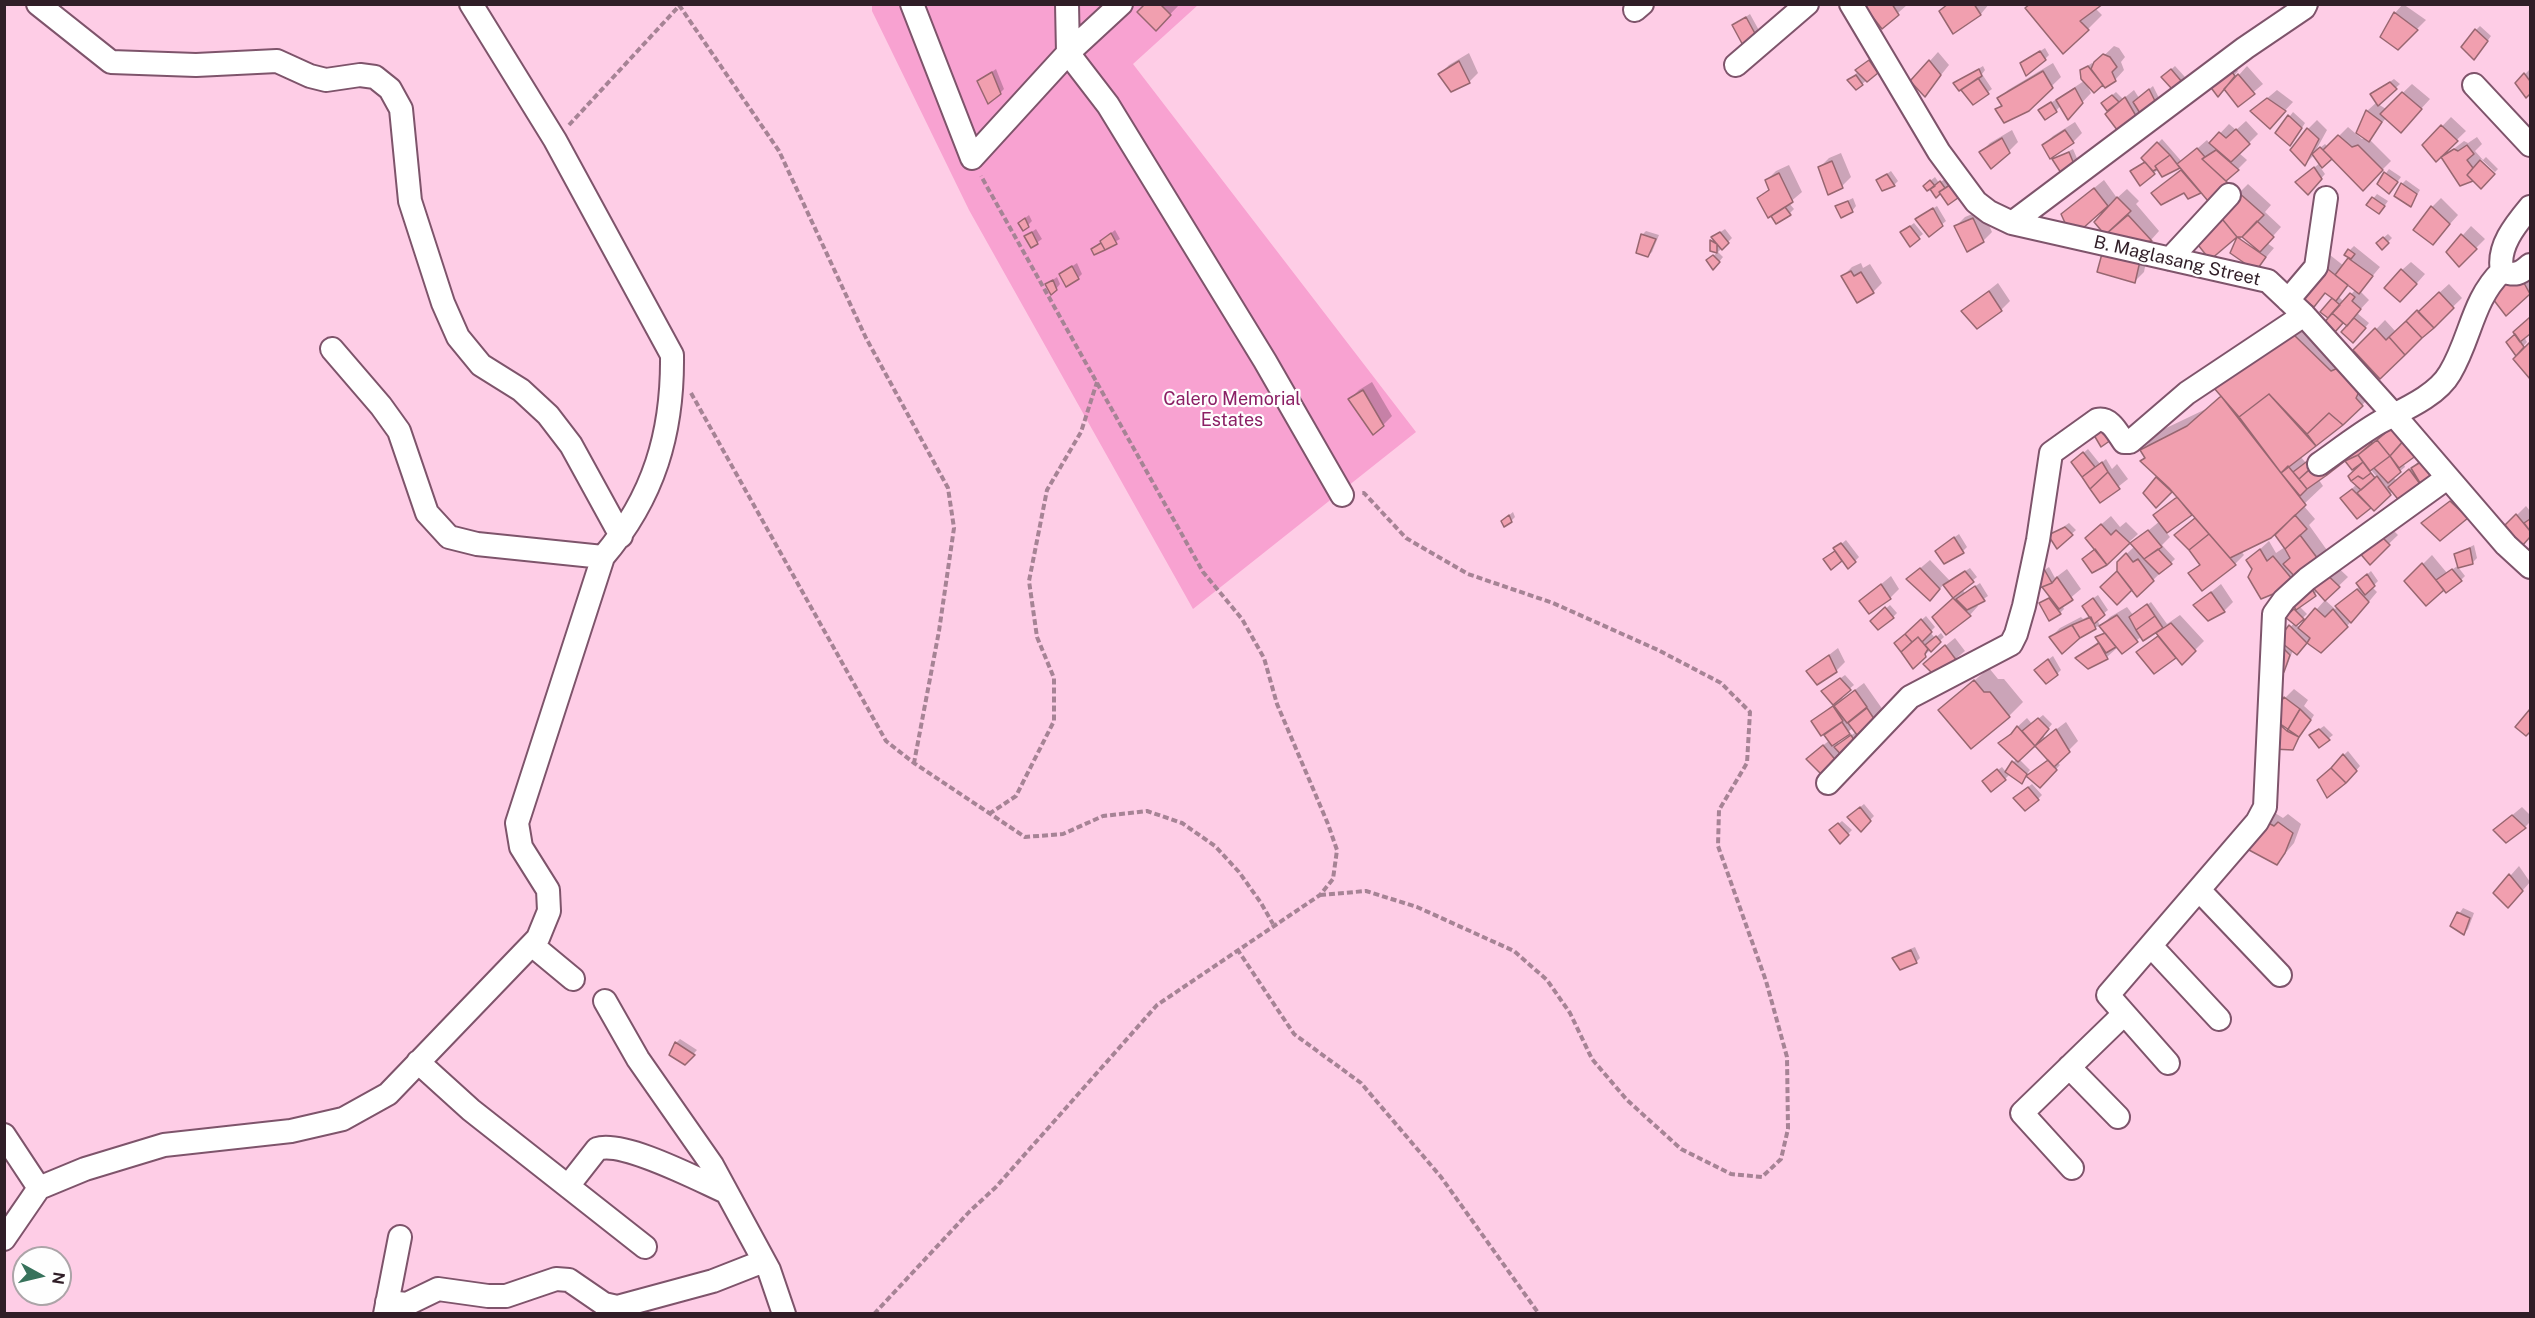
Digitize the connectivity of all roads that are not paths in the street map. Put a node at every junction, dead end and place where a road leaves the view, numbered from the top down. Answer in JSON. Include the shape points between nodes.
{"nodes":[{"id":1,"x":39,"y":4,"type":"edge"},
{"id":2,"x":471,"y":4,"type":"edge"},
{"id":3,"x":912,"y":4,"type":"edge"},
{"id":4,"x":1067,"y":4,"type":"edge"},
{"id":5,"x":1121,"y":4,"type":"edge"},
{"id":6,"x":1807,"y":4,"type":"edge"},
{"id":7,"x":1851,"y":4,"type":"edge"},
{"id":8,"x":2306,"y":4,"type":"edge"},
{"id":9,"x":1068,"y":53,"type":"junction"},
{"id":10,"x":1736,"y":65,"type":"dead end"},
{"id":11,"x":2474,"y":85,"type":"dead end"},
{"id":12,"x":2530,"y":145,"type":"edge"},
{"id":13,"x":2229,"y":195,"type":"dead end"},
{"id":14,"x":2326,"y":198,"type":"dead end"},
{"id":15,"x":2530,"y":207,"type":"edge"},
{"id":16,"x":2012,"y":222,"type":"junction"},
{"id":17,"x":2170,"y":258,"type":"junction"},
{"id":18,"x":2530,"y":265,"type":"edge"},
{"id":19,"x":2502,"y":271,"type":"junction"},
{"id":20,"x":2296,"y":308,"type":"junction"},
{"id":21,"x":332,"y":349,"type":"dead end"},
{"id":22,"x":2395,"y":416,"type":"junction"},
{"id":23,"x":2319,"y":464,"type":"dead end"},
{"id":24,"x":2447,"y":478,"type":"junction"},
{"id":25,"x":1342,"y":495,"type":"road end"},
{"id":26,"x":621,"y":536,"type":"junction"},
{"id":27,"x":603,"y":557,"type":"junction"},
{"id":28,"x":2530,"y":567,"type":"edge"},
{"id":29,"x":1828,"y":783,"type":"dead end"},
{"id":30,"x":2199,"y":890,"type":"junction"},
{"id":31,"x":532,"y":945,"type":"junction"},
{"id":32,"x":2151,"y":946,"type":"junction"},
{"id":33,"x":2280,"y":975,"type":"dead end"},
{"id":34,"x":573,"y":979,"type":"dead end"},
{"id":35,"x":605,"y":1001,"type":"dead end"},
{"id":36,"x":2124,"y":1014,"type":"junction"},
{"id":37,"x":2219,"y":1019,"type":"dead end"},
{"id":38,"x":418,"y":1062,"type":"junction"},
{"id":39,"x":2168,"y":1063,"type":"dead end"},
{"id":40,"x":2069,"y":1067,"type":"junction"},
{"id":41,"x":2118,"y":1117,"type":"dead end"},
{"id":42,"x":4,"y":1135,"type":"edge"},
{"id":43,"x":2072,"y":1168,"type":"dead end"},
{"id":44,"x":568,"y":1186,"type":"junction"},
{"id":45,"x":39,"y":1188,"type":"junction"},
{"id":46,"x":726,"y":1191,"type":"junction"},
{"id":47,"x":400,"y":1237,"type":"dead end"},
{"id":48,"x":4,"y":1239,"type":"edge"},
{"id":49,"x":645,"y":1246,"type":"dead end"},
{"id":50,"x":764,"y":1261,"type":"junction"},
{"id":51,"x":386,"y":1308,"type":"edge"},
{"id":52,"x":784,"y":1314,"type":"edge"}],
"edges":[{"from":1,"to":26,"type":"street","via":[[111,62],[196,65],[277,61],[326,80],[375,76],[390,89],[401,109],[410,201],[458,338],[481,365],[521,390],[548,415],[571,445]]},
{"from":2,"to":26,"type":"street","via":[[555,140],[672,355],[673,394],[667,430],[648,489]]},
{"from":3,"to":9,"type":"street","via":[[972,159]]},
{"from":4,"to":9,"type":"street"},
{"from":5,"to":9,"type":"street"},
{"from":6,"to":10,"type":"street"},
{"from":7,"to":16,"type":"street","name":"B. Maglasang Street","via":[[1939,152],[1976,202]]},
{"from":8,"to":16,"type":"street"},
{"from":9,"to":25,"type":"street","via":[[1108,105]]},
{"from":11,"to":12,"type":"street"},
{"from":13,"to":17,"type":"street"},
{"from":14,"to":20,"type":"street","via":[[2318,262]]},
{"from":15,"to":19,"type":"street","via":[[2501,253]]},
{"from":16,"to":17,"type":"street","name":"B. Maglasang Street"},
{"from":17,"to":20,"type":"street","name":"B. Maglasang Street","via":[[2268,281]]},
{"from":18,"to":19,"type":"street","via":[[2521,274]]},
{"from":19,"to":22,"type":"street","via":[[2483,293],[2450,374]]},
{"from":20,"to":22,"type":"street","name":"B. Maglasang Street"},
{"from":20,"to":29,"type":"street","via":[[2130,442],[2124,442],[2102,419],[2052,453],[2024,606],[2011,644],[1910,697]]},
{"from":21,"to":27,"type":"street","via":[[399,431],[428,513],[449,537],[477,544]]},
{"from":22,"to":23,"type":"street"},
{"from":22,"to":24,"type":"street","name":"B. Maglasang Street"},
{"from":24,"to":28,"type":"street","name":"B. Maglasang Street"},
{"from":24,"to":30,"type":"street","via":[[2307,579],[2274,614],[2265,807],[2258,822]]},
{"from":26,"to":27,"type":"street"},
{"from":27,"to":31,"type":"street","via":[[518,823],[521,847],[548,890],[549,911]]},
{"from":30,"to":32,"type":"street"},
{"from":30,"to":33,"type":"street"},
{"from":31,"to":34,"type":"street"},
{"from":31,"to":38,"type":"street"},
{"from":32,"to":36,"type":"street","via":[[2108,995]]},
{"from":32,"to":37,"type":"street"},
{"from":35,"to":46,"type":"street","via":[[638,1059]]},
{"from":36,"to":39,"type":"street"},
{"from":36,"to":40,"type":"street"},
{"from":38,"to":44,"type":"street","via":[[471,1110]]},
{"from":38,"to":45,"type":"street","via":[[388,1094],[343,1119],[291,1131],[164,1145],[85,1169]]},
{"from":40,"to":41,"type":"street"},
{"from":40,"to":43,"type":"street","via":[[2022,1113]]},
{"from":42,"to":45,"type":"street"},
{"from":44,"to":46,"type":"street","via":[[597,1149],[610,1147],[637,1154]]},
{"from":44,"to":49,"type":"street"},
{"from":45,"to":48,"type":"street"},
{"from":46,"to":50,"type":"street"},
{"from":47,"to":51,"type":"street"},
{"from":50,"to":51,"type":"street","via":[[713,1281],[616,1307],[604,1304],[569,1280],[556,1279],[506,1296],[438,1289],[406,1304]]},
{"from":50,"to":52,"type":"street"}]}
